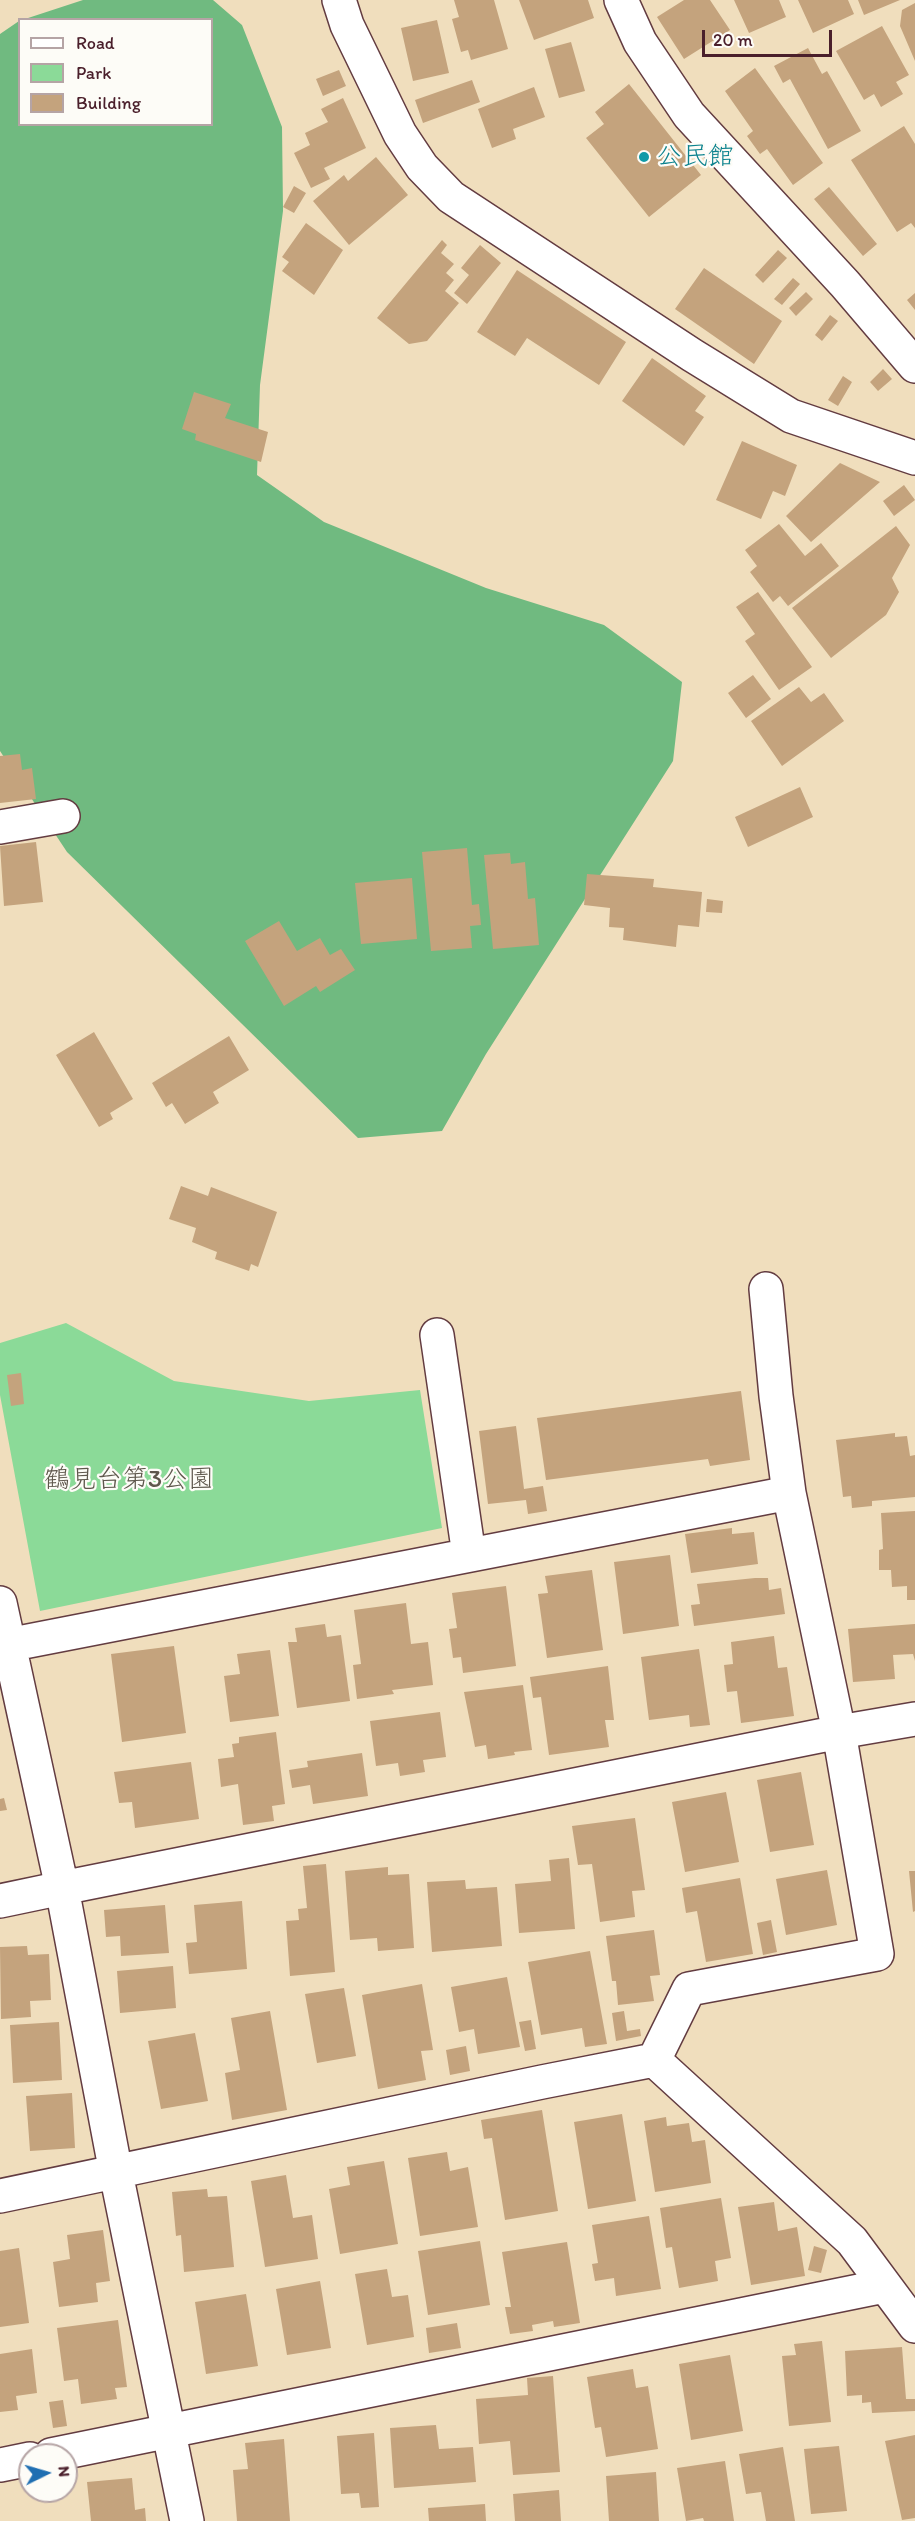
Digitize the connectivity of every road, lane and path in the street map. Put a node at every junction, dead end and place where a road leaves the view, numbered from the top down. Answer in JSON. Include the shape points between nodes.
{"nodes":[{"id":1,"x":339,"y":0,"type":"edge"},
{"id":2,"x":621,"y":0,"type":"edge"},
{"id":3,"x":915,"y":366,"type":"edge"},
{"id":4,"x":915,"y":458,"type":"edge"},
{"id":5,"x":63,"y":816,"type":"dead end"},
{"id":6,"x":0,"y":826,"type":"edge"},
{"id":7,"x":766,"y":1289,"type":"dead end"},
{"id":8,"x":437,"y":1335,"type":"dead end"},
{"id":9,"x":789,"y":1492,"type":"junction"},
{"id":10,"x":469,"y":1555,"type":"junction"},
{"id":11,"x":0,"y":1603,"type":"edge"},
{"id":12,"x":8,"y":1645,"type":"junction"},
{"id":13,"x":915,"y":1719,"type":"edge"},
{"id":14,"x":838,"y":1732,"type":"junction"},
{"id":15,"x":62,"y":1888,"type":"junction"},
{"id":16,"x":0,"y":1901,"type":"edge"},
{"id":17,"x":654,"y":2060,"type":"junction"},
{"id":18,"x":116,"y":2174,"type":"junction"},
{"id":19,"x":0,"y":2196,"type":"edge"},
{"id":20,"x":884,"y":2286,"type":"junction"},
{"id":21,"x":915,"y":2326,"type":"edge"},
{"id":22,"x":171,"y":2431,"type":"junction"},
{"id":23,"x":78,"y":2450,"type":"edge"},
{"id":24,"x":18,"y":2461,"type":"edge"},
{"id":25,"x":0,"y":2465,"type":"edge"},
{"id":26,"x":187,"y":2521,"type":"edge"}],
"edges":[{"from":1,"to":4,"type":"street","via":[[400,134],[422,167],[451,197],[791,416]]},
{"from":2,"to":3,"type":"street","via":[[640,42],[689,115]]},
{"from":5,"to":6,"type":"street"},
{"from":7,"to":9,"type":"street"},
{"from":8,"to":10,"type":"street"},
{"from":9,"to":10,"type":"street"},
{"from":9,"to":14,"type":"street"},
{"from":10,"to":12,"type":"street"},
{"from":11,"to":12,"type":"street"},
{"from":12,"to":15,"type":"street"},
{"from":13,"to":14,"type":"street"},
{"from":14,"to":15,"type":"street"},
{"from":14,"to":17,"type":"street","via":[[877,1954],[689,1989]]},
{"from":15,"to":16,"type":"street"},
{"from":15,"to":18,"type":"street"},
{"from":17,"to":18,"type":"street"},
{"from":17,"to":20,"type":"street","via":[[852,2241]]},
{"from":18,"to":19,"type":"street"},
{"from":18,"to":22,"type":"street"},
{"from":20,"to":21,"type":"street"},
{"from":20,"to":22,"type":"street"},
{"from":22,"to":23,"type":"street"},
{"from":22,"to":26,"type":"street"},
{"from":24,"to":25,"type":"street"}]}
